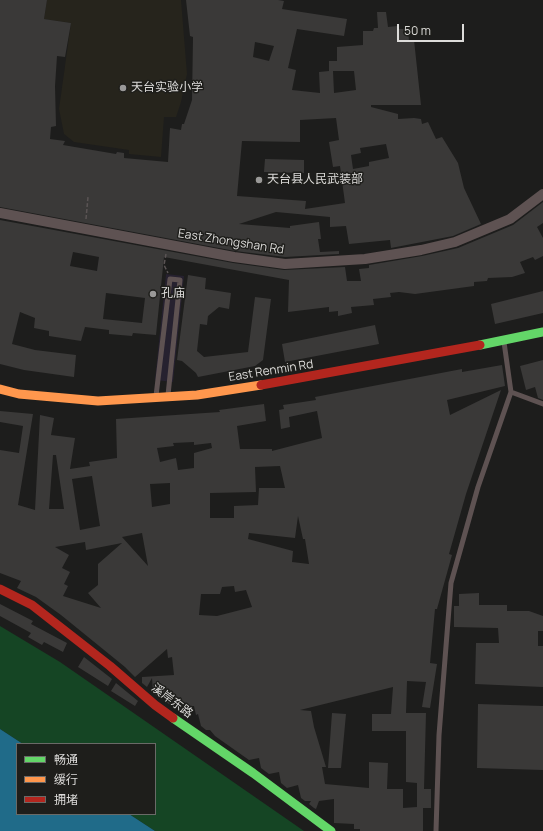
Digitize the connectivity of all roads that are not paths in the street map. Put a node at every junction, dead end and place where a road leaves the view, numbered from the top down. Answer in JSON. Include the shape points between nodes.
{"nodes":[{"id":1,"x":543,"y":194,"type":"edge"},
{"id":2,"x":0,"y":213,"type":"edge"},
{"id":3,"x":543,"y":332,"type":"edge"},
{"id":4,"x":504,"y":341,"type":"junction"},
{"id":5,"x":0,"y":389,"type":"edge"},
{"id":6,"x":511,"y":392,"type":"junction"},
{"id":7,"x":168,"y":396,"type":"junction"},
{"id":8,"x":156,"y":397,"type":"junction"},
{"id":9,"x":543,"y":404,"type":"edge"},
{"id":10,"x":0,"y":589,"type":"edge"},
{"id":11,"x":331,"y":831,"type":"edge"},
{"id":12,"x":436,"y":831,"type":"edge"}],
"edges":[{"from":1,"to":2,"type":"street","name":"East Zhongshan Rd","via":[[510,219],[455,242],[365,259],[285,264],[166,245]]},
{"from":3,"to":4,"type":"main road","name":"East Renmin Rd"},
{"from":4,"to":6,"type":"lane"},
{"from":4,"to":7,"type":"main road","name":"East Renmin Rd","via":[[298,379],[197,395]]},
{"from":5,"to":8,"type":"main road","name":"East Renmin Rd","via":[[19,394],[98,401]]},
{"from":6,"to":9,"type":"lane"},
{"from":6,"to":12,"type":"lane","via":[[478,487],[452,583],[439,735]]},
{"from":7,"to":8,"type":"main road","name":"East Renmin Rd"},
{"from":7,"to":8,"type":"lane","via":[[180,280],[170,279]]},
{"from":10,"to":11,"type":"main road","name":"溪岸东路","via":[[32,605],[155,704]]}]}
